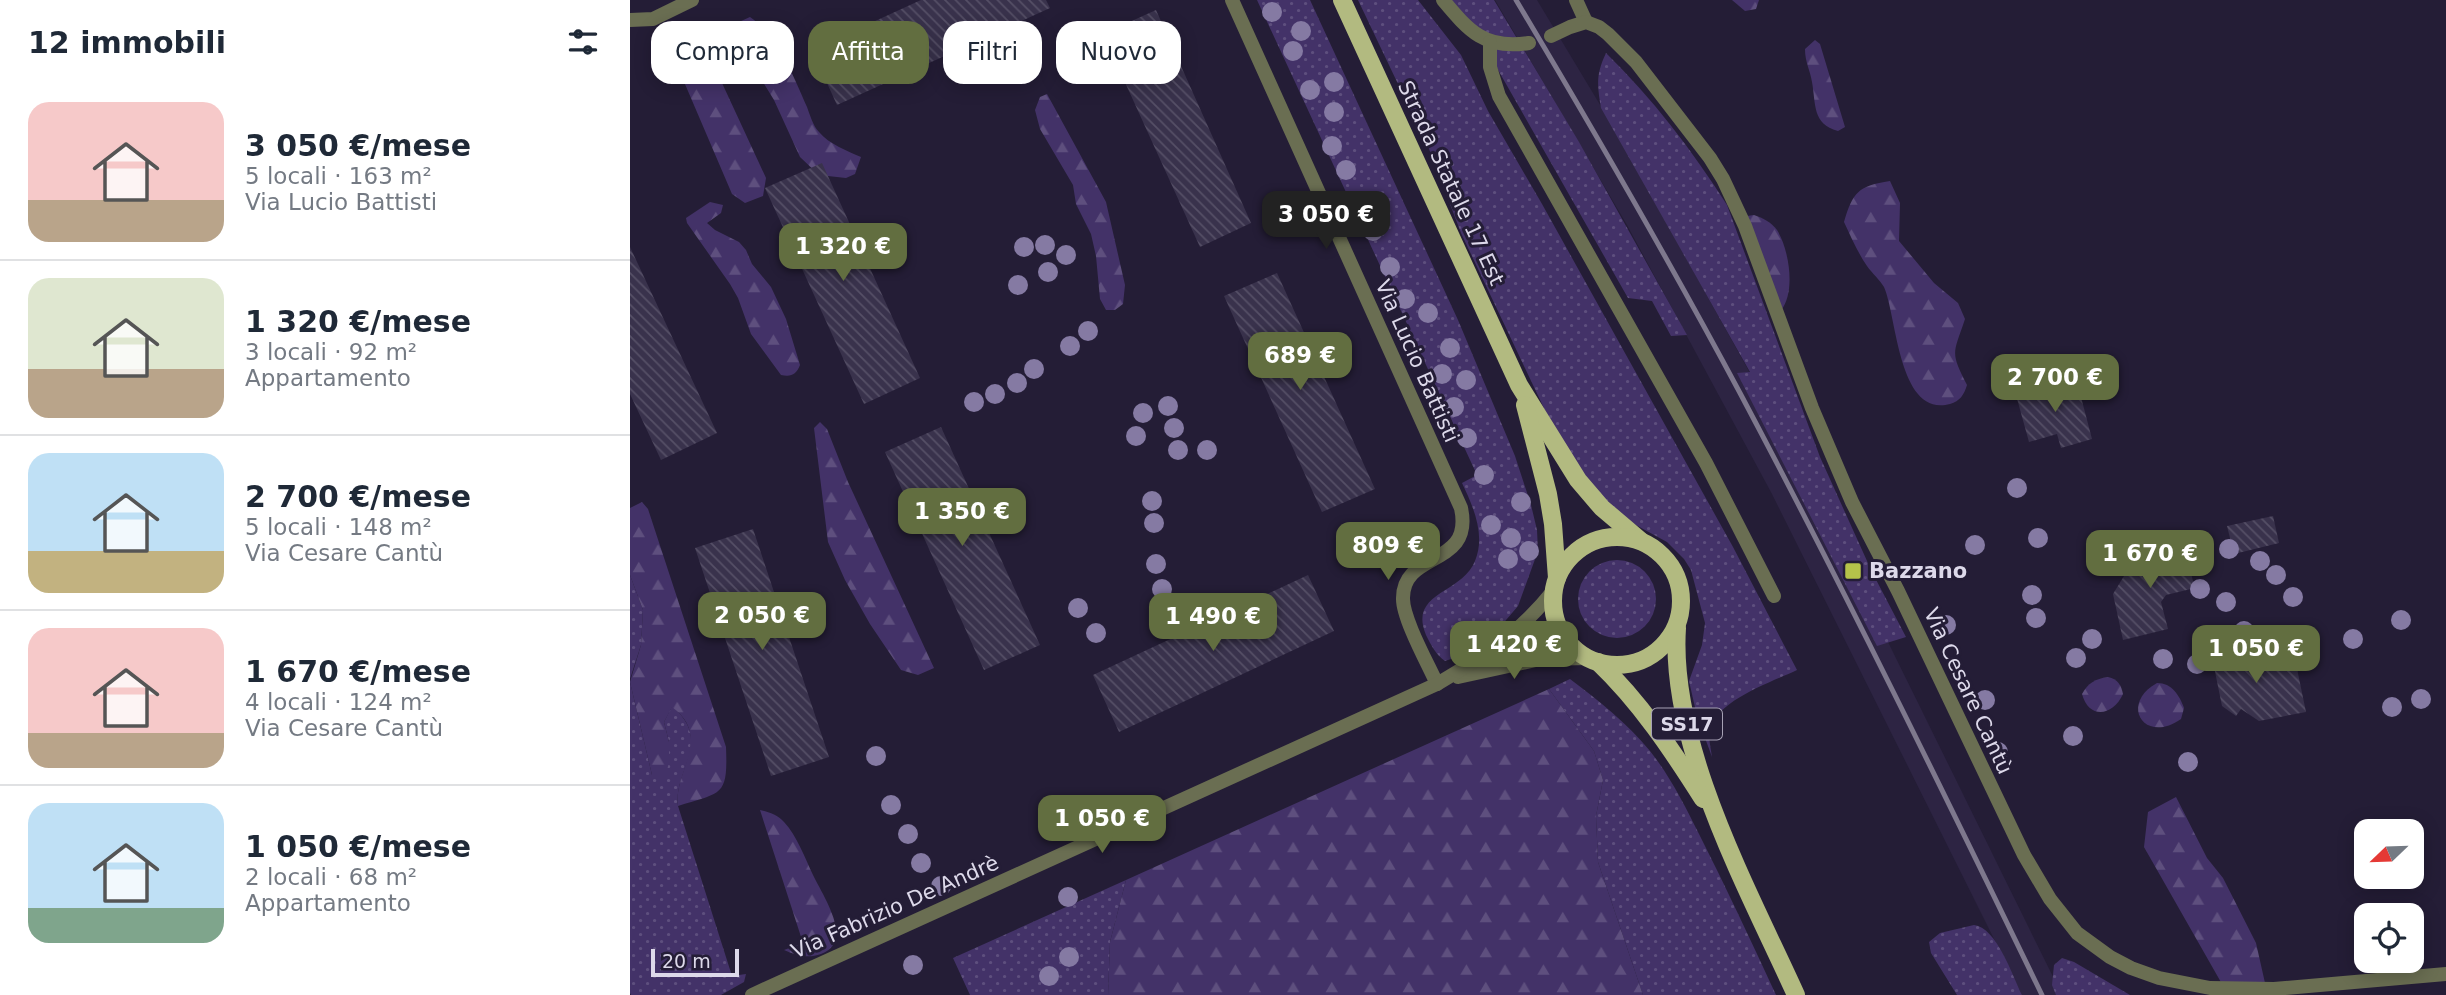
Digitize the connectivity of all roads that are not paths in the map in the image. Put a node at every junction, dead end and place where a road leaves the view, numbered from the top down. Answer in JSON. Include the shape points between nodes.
{"nodes":[{"id":1,"x":692,"y":0,"type":"edge"},
{"id":2,"x":1232,"y":0,"type":"edge"},
{"id":3,"x":1342,"y":0,"type":"edge"},
{"id":4,"x":1443,"y":0,"type":"edge"},
{"id":5,"x":1576,"y":0,"type":"edge"},
{"id":6,"x":630,"y":20,"type":"edge"},
{"id":7,"x":1586,"y":22,"type":"junction"},
{"id":8,"x":1550,"y":36,"type":"dead end"},
{"id":9,"x":1490,"y":42,"type":"junction"},
{"id":10,"x":1529,"y":43,"type":"dead end"},
{"id":11,"x":1519,"y":385,"type":"junction"},
{"id":12,"x":1641,"y":541,"type":"junction"},
{"id":13,"x":1555,"y":584,"type":"junction"},
{"id":14,"x":1774,"y":596,"type":"dead end"},
{"id":15,"x":1677,"y":621,"type":"junction"},
{"id":16,"x":1593,"y":660,"type":"junction"},
{"id":17,"x":1437,"y":684,"type":"junction"},
{"id":18,"x":1718,"y":822,"type":"junction"},
{"id":19,"x":2446,"y":974,"type":"edge"},
{"id":20,"x":2212,"y":991,"type":"edge"},
{"id":21,"x":752,"y":995,"type":"edge"},
{"id":22,"x":1796,"y":995,"type":"edge"}],
"edges":[{"from":1,"to":6,"type":"street","via":[[653,19]]},
{"from":2,"to":17,"type":"street","name":"Via Lucio Battisti","via":[[1461,508],[1463,530],[1457,543],[1417,568],[1403,593],[1406,614]]},
{"from":3,"to":11,"type":"main road","name":"Strada Statale 17 Est","number":"SS17"},
{"from":4,"to":9,"type":"street","via":[[1470,30]]},
{"from":5,"to":7,"type":"street"},
{"from":7,"to":8,"type":"street"},
{"from":7,"to":20,"type":"street","name":"Via Cesare Cantù","via":[[1608,34],[1636,62],[1723,178],[1852,502],[2019,845],[2050,899],[2077,933],[2110,957],[2159,978]]},
{"from":9,"to":10,"type":"street"},
{"from":9,"to":14,"type":"street","via":[[1490,67],[1499,96],[1706,463]]},
{"from":11,"to":12,"type":"main road","name":"Strada Statale 17 Est","number":"SS17","via":[[1578,480]]},
{"from":11,"to":13,"type":"main road","name":"Strada Statale 17 Est","number":"SS17","via":[[1548,494]]},
{"from":12,"to":13,"type":"main road","via":[[1621,537],[1592,542],[1574,552]]},
{"from":12,"to":15,"type":"main road","number":"SS17","via":[[1664,558],[1674,574],[1681,602]]},
{"from":13,"to":16,"type":"main road","number":"SS17","via":[[1555,618],[1560,631]]},
{"from":13,"to":17,"type":"street","name":"Via Fabrizio De Andrè","via":[[1525,625],[1505,642]]},
{"from":15,"to":16,"type":"main road","via":[[1667,641],[1640,661],[1618,665]]},
{"from":15,"to":18,"type":"main road","number":"SS17","via":[[1680,699]]},
{"from":16,"to":17,"type":"street","name":"Via Fabrizio De Andrè","via":[[1540,659]]},
{"from":16,"to":18,"type":"main road","number":"SS17","via":[[1649,718]]},
{"from":17,"to":21,"type":"street","name":"Via Fabrizio De Andrè"},
{"from":18,"to":22,"type":"main road","number":"SS17"},
{"from":19,"to":20,"type":"street","name":"Via Cesare Cantù"}]}
